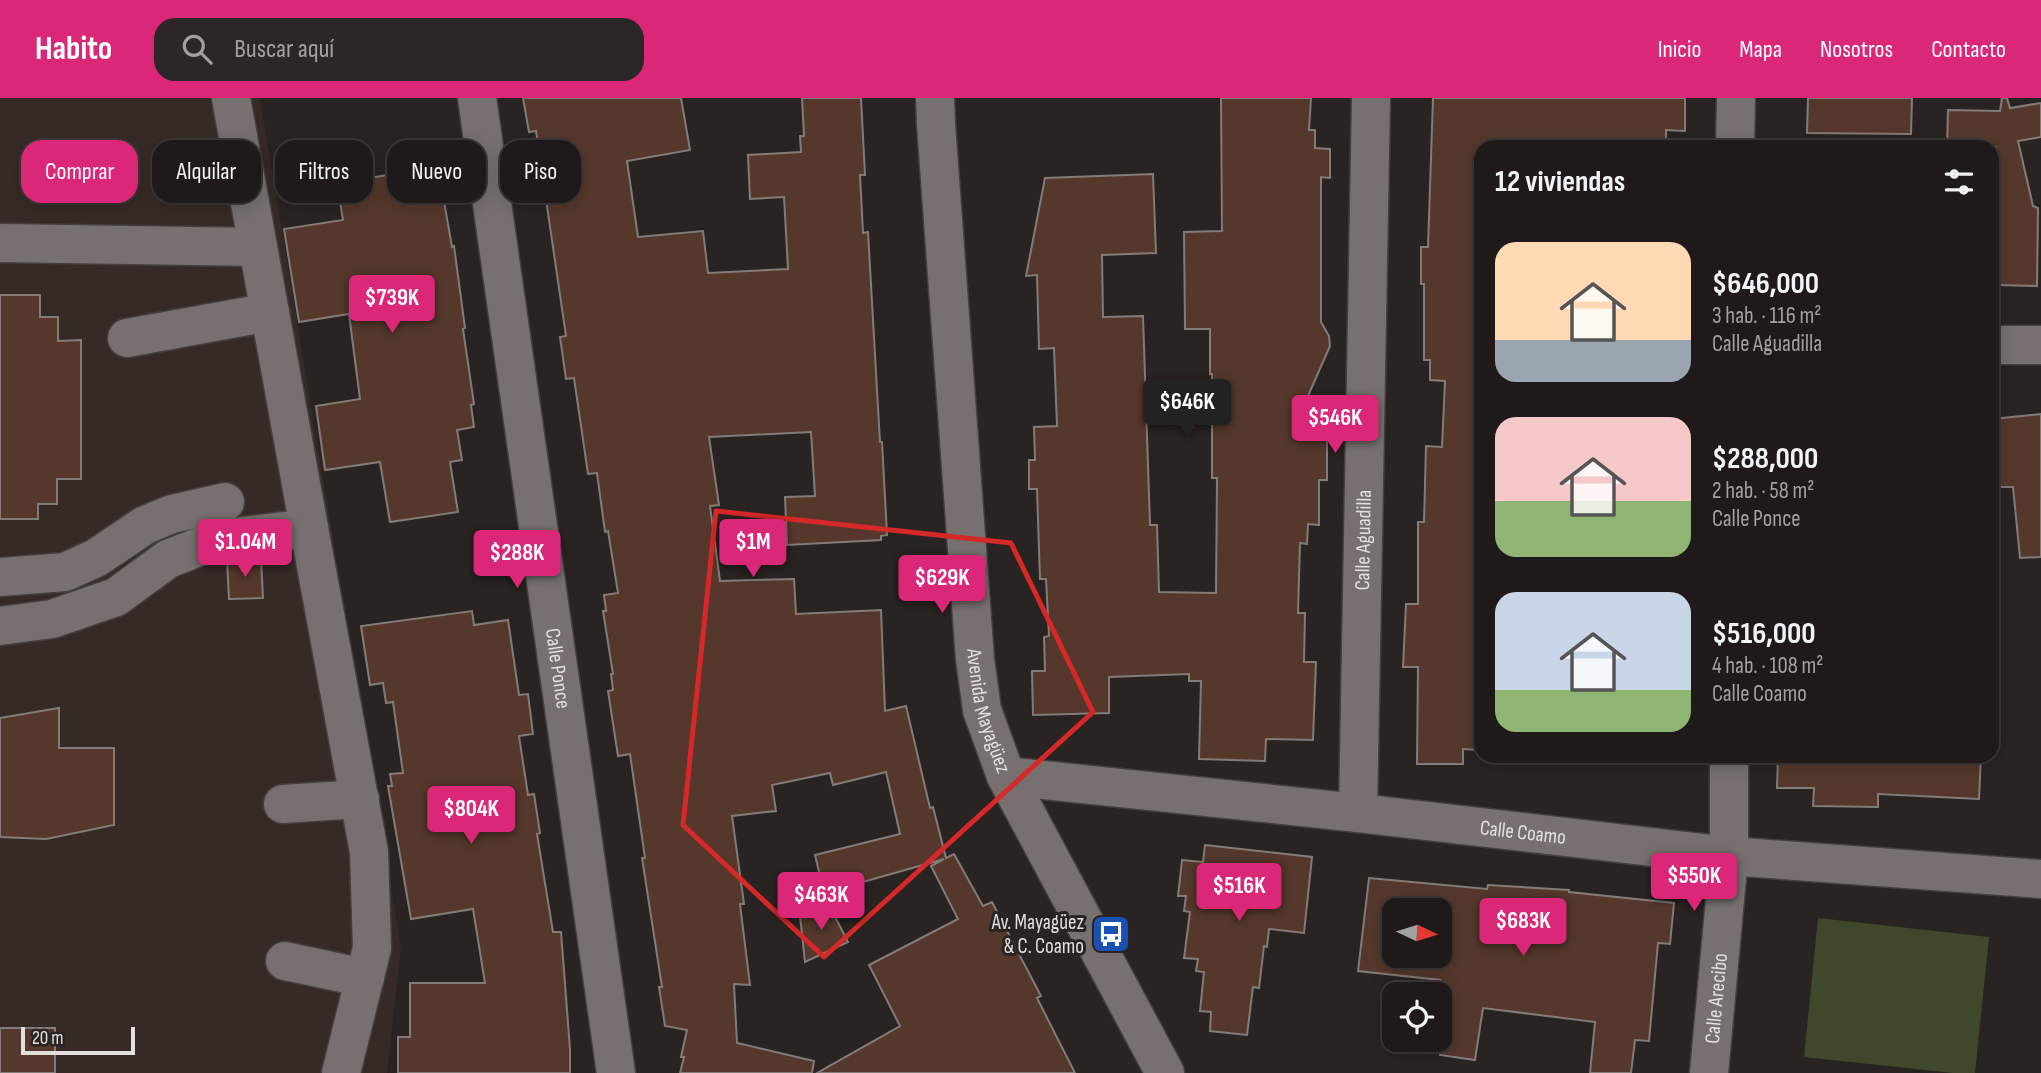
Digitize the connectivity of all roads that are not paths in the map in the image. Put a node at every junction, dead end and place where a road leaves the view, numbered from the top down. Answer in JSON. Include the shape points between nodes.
{"nodes":[{"id":1,"x":231,"y":98,"type":"edge"},
{"id":2,"x":477,"y":98,"type":"edge"},
{"id":3,"x":935,"y":98,"type":"edge"},
{"id":4,"x":1371,"y":98,"type":"edge"},
{"id":5,"x":1737,"y":98,"type":"edge"},
{"id":6,"x":1735,"y":140,"type":"edge"},
{"id":7,"x":0,"y":243,"type":"edge"},
{"id":8,"x":258,"y":247,"type":"junction"},
{"id":9,"x":270,"y":312,"type":"junction"},
{"id":10,"x":127,"y":338,"type":"dead end"},
{"id":11,"x":1999,"y":345,"type":"edge"},
{"id":12,"x":2041,"y":345,"type":"edge"},
{"id":13,"x":225,"y":502,"type":"dead end"},
{"id":14,"x":309,"y":528,"type":"junction"},
{"id":15,"x":0,"y":577,"type":"edge"},
{"id":16,"x":0,"y":626,"type":"edge"},
{"id":17,"x":1729,"y":763,"type":"edge"},
{"id":18,"x":1006,"y":776,"type":"junction"},
{"id":19,"x":359,"y":799,"type":"junction"},
{"id":20,"x":283,"y":804,"type":"dead end"},
{"id":21,"x":1358,"y":813,"type":"junction"},
{"id":22,"x":1729,"y":856,"type":"junction"},
{"id":23,"x":2041,"y":879,"type":"edge"},
{"id":24,"x":285,"y":961,"type":"dead end"},
{"id":25,"x":365,"y":978,"type":"junction"},
{"id":26,"x":341,"y":1073,"type":"edge"},
{"id":27,"x":616,"y":1073,"type":"edge"},
{"id":28,"x":1165,"y":1073,"type":"edge"},
{"id":29,"x":1709,"y":1073,"type":"edge"}],
"edges":[{"from":1,"to":8,"type":"street"},
{"from":2,"to":27,"type":"street","name":"Calle Ponce"},
{"from":3,"to":18,"type":"street","name":"Avenida Mayagüez","via":[[975,659],[982,710]]},
{"from":4,"to":21,"type":"street","name":"Calle Aguadilla"},
{"from":5,"to":6,"type":"street"},
{"from":7,"to":8,"type":"street"},
{"from":8,"to":9,"type":"street"},
{"from":9,"to":10,"type":"street"},
{"from":9,"to":14,"type":"street"},
{"from":11,"to":12,"type":"street"},
{"from":13,"to":15,"type":"street","via":[[145,525],[96,558],[65,572]]},
{"from":14,"to":16,"type":"street","via":[[219,539],[168,559],[116,597],[52,619]]},
{"from":14,"to":19,"type":"street"},
{"from":17,"to":22,"type":"street","name":"Calle Arecibo"},
{"from":18,"to":21,"type":"street","name":"Calle Coamo"},
{"from":18,"to":28,"type":"street","name":"Avenida Mayagüez"},
{"from":19,"to":20,"type":"street"},
{"from":19,"to":25,"type":"street","via":[[369,852],[372,948]]},
{"from":21,"to":22,"type":"street","name":"Calle Coamo"},
{"from":22,"to":23,"type":"street","name":"Calle Coamo"},
{"from":22,"to":29,"type":"street","name":"Calle Arecibo"},
{"from":24,"to":25,"type":"street"},
{"from":25,"to":26,"type":"street"}]}
